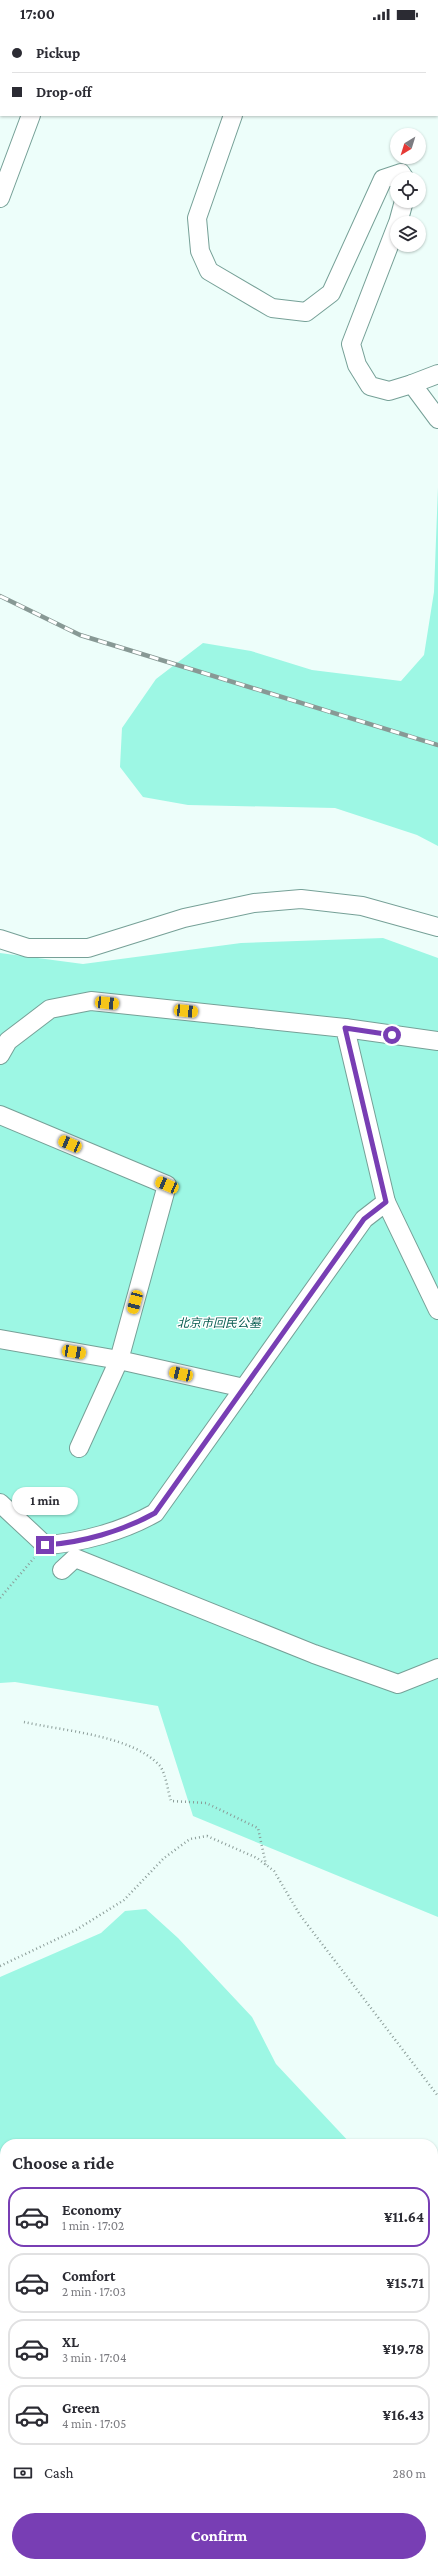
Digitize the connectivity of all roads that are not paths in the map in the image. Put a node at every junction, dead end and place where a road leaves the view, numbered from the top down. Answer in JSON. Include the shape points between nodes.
{"nodes":[{"id":1,"x":31,"y":116,"type":"edge"},
{"id":2,"x":233,"y":116,"type":"edge"},
{"id":3,"x":390,"y":177,"type":"edge"},
{"id":4,"x":0,"y":198,"type":"edge"},
{"id":5,"x":390,"y":242,"type":"edge"},
{"id":6,"x":438,"y":374,"type":"edge"},
{"id":7,"x":412,"y":384,"type":"junction"},
{"id":8,"x":438,"y":419,"type":"edge"},
{"id":9,"x":438,"y":927,"type":"edge"},
{"id":10,"x":0,"y":940,"type":"edge"},
{"id":11,"x":345,"y":1028,"type":"junction"},
{"id":12,"x":438,"y":1041,"type":"edge"},
{"id":13,"x":0,"y":1055,"type":"edge"},
{"id":14,"x":0,"y":1115,"type":"edge"},
{"id":15,"x":386,"y":1202,"type":"junction"},
{"id":16,"x":438,"y":1310,"type":"edge"},
{"id":17,"x":0,"y":1339,"type":"edge"},
{"id":18,"x":119,"y":1360,"type":"junction"},
{"id":19,"x":244,"y":1388,"type":"junction"},
{"id":20,"x":79,"y":1448,"type":"dead end"},
{"id":21,"x":0,"y":1503,"type":"edge"},
{"id":22,"x":62,"y":1570,"type":"dead end"},
{"id":23,"x":438,"y":1668,"type":"edge"}],
"edges":[{"from":1,"to":4,"type":"street"},
{"from":2,"to":3,"type":"street","via":[[197,218],[200,251],[209,271],[272,308],[306,312],[331,293],[383,179]]},
{"from":5,"to":7,"type":"street","via":[[351,344],[357,365],[370,386],[390,391]]},
{"from":6,"to":7,"type":"street"},
{"from":7,"to":8,"type":"street"},
{"from":9,"to":10,"type":"street","via":[[362,906],[301,899],[254,903],[184,918],[88,948],[28,948]]},
{"from":11,"to":12,"type":"street"},
{"from":11,"to":13,"type":"street","via":[[91,1001],[50,1009],[8,1042]]},
{"from":11,"to":15,"type":"street"},
{"from":14,"to":18,"type":"street","via":[[167,1185]]},
{"from":15,"to":16,"type":"street"},
{"from":15,"to":19,"type":"street","via":[[364,1219]]},
{"from":17,"to":18,"type":"street"},
{"from":18,"to":19,"type":"street"},
{"from":18,"to":20,"type":"street"},
{"from":19,"to":21,"type":"street","via":[[155,1513],[135,1524],[63,1544],[45,1545]]},
{"from":22,"to":23,"type":"street","via":[[76,1558],[314,1654],[398,1684]]}]}
